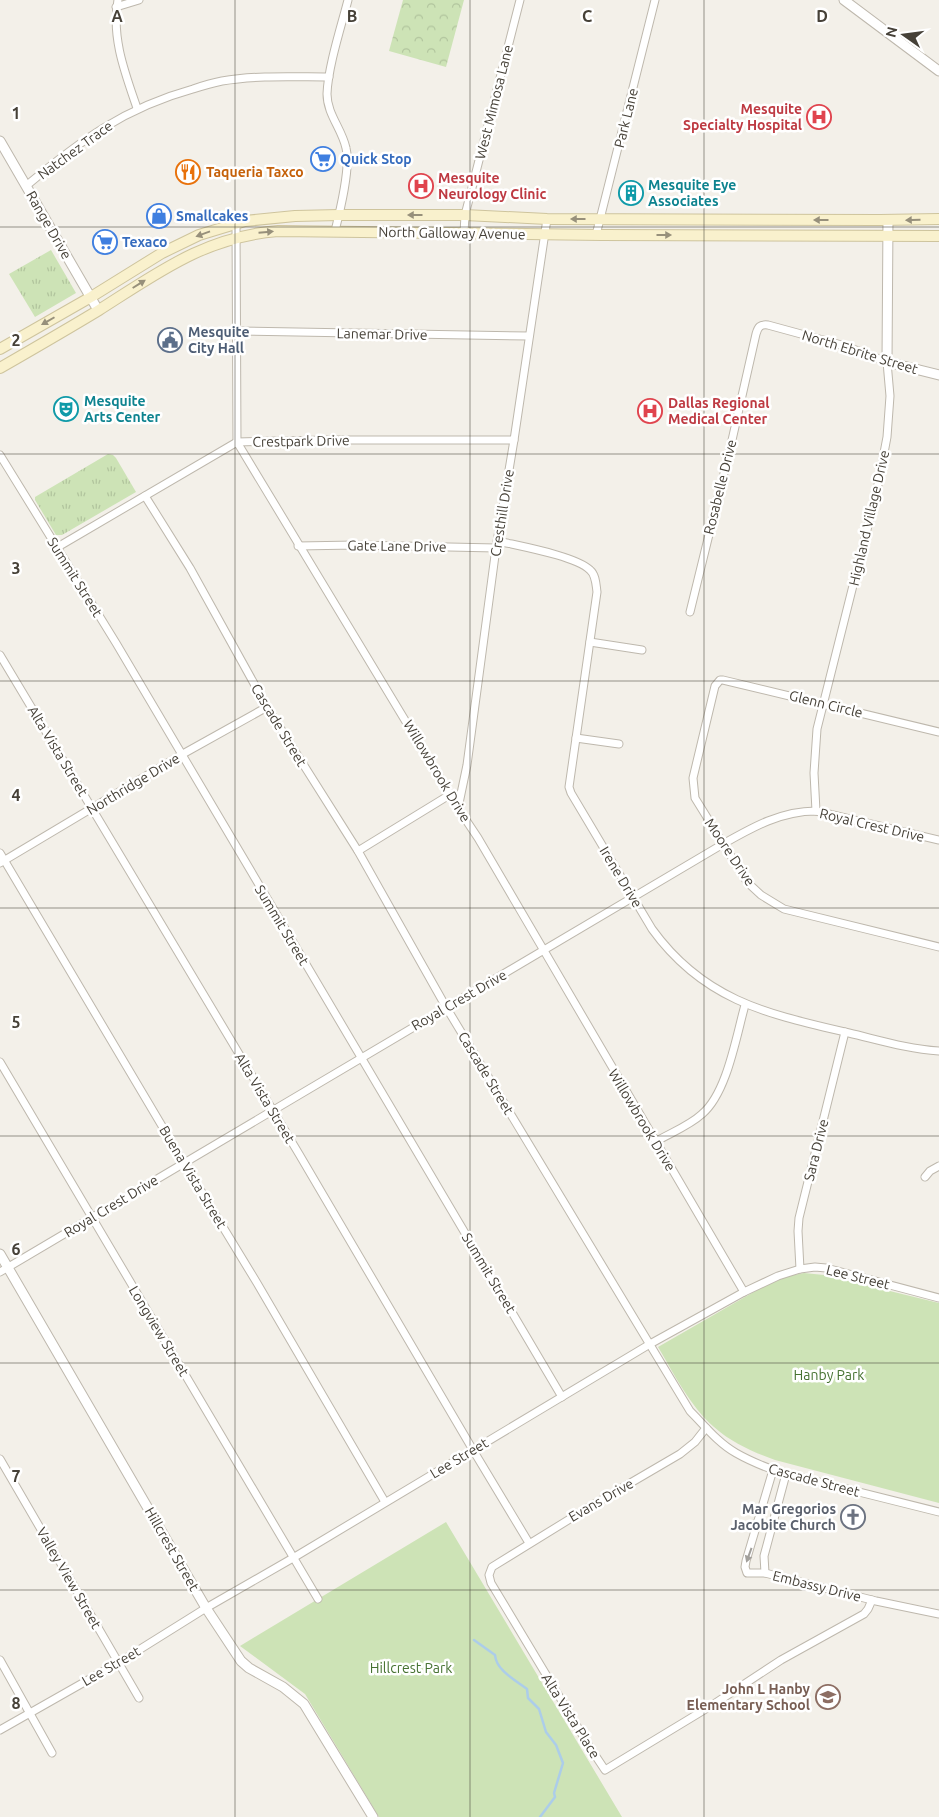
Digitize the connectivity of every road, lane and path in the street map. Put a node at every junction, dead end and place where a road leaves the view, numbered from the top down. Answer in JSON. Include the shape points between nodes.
{"nodes":[{"id":1,"x":139,"y":0,"type":"edge"},
{"id":2,"x":348,"y":0,"type":"edge"},
{"id":3,"x":520,"y":0,"type":"edge"},
{"id":4,"x":655,"y":0,"type":"edge"},
{"id":5,"x":844,"y":0,"type":"edge"},
{"id":6,"x":117,"y":4,"type":"edge"},
{"id":7,"x":939,"y":71,"type":"edge"},
{"id":8,"x":329,"y":77,"type":"junction"},
{"id":9,"x":137,"y":108,"type":"junction"},
{"id":10,"x":0,"y":141,"type":"edge"},
{"id":11,"x":26,"y":186,"type":"junction"},
{"id":12,"x":339,"y":215,"type":"junction"},
{"id":13,"x":465,"y":215,"type":"junction"},
{"id":14,"x":547,"y":219,"type":"junction"},
{"id":15,"x":600,"y":219,"type":"junction"},
{"id":16,"x":644,"y":219,"type":"junction"},
{"id":17,"x":939,"y":219,"type":"edge"},
{"id":18,"x":845,"y":220,"type":"junction"},
{"id":19,"x":888,"y":220,"type":"junction"},
{"id":20,"x":236,"y":223,"type":"junction"},
{"id":21,"x":335,"y":231,"type":"junction"},
{"id":22,"x":464,"y":233,"type":"junction"},
{"id":23,"x":545,"y":234,"type":"junction"},
{"id":24,"x":596,"y":235,"type":"junction"},
{"id":25,"x":643,"y":235,"type":"junction"},
{"id":26,"x":824,"y":236,"type":"junction"},
{"id":27,"x":888,"y":236,"type":"junction"},
{"id":28,"x":939,"y":236,"type":"edge"},
{"id":29,"x":236,"y":237,"type":"junction"},
{"id":30,"x":90,"y":297,"type":"junction"},
{"id":31,"x":98,"y":310,"type":"junction"},
{"id":32,"x":782,"y":329,"type":"joint"},
{"id":33,"x":235,"y":331,"type":"junction"},
{"id":34,"x":529,"y":336,"type":"junction"},
{"id":35,"x":0,"y":349,"type":"edge"},
{"id":36,"x":887,"y":362,"type":"junction"},
{"id":37,"x":0,"y":368,"type":"edge"},
{"id":38,"x":939,"y":375,"type":"edge"},
{"id":39,"x":514,"y":440,"type":"junction"},
{"id":40,"x":237,"y":442,"type":"junction"},
{"id":41,"x":0,"y":454,"type":"edge"},
{"id":42,"x":145,"y":496,"type":"junction"},
{"id":43,"x":497,"y":545,"type":"junction"},
{"id":44,"x":298,"y":546,"type":"junction"},
{"id":45,"x":56,"y":548,"type":"junction"},
{"id":46,"x":538,"y":550,"type":"joint"},
{"id":47,"x":690,"y":612,"type":"dead end"},
{"id":48,"x":590,"y":642,"type":"junction"},
{"id":49,"x":642,"y":650,"type":"dead end"},
{"id":50,"x":0,"y":655,"type":"edge"},
{"id":51,"x":715,"y":686,"type":"joint"},
{"id":52,"x":824,"y":704,"type":"junction"},
{"id":53,"x":267,"y":706,"type":"junction"},
{"id":54,"x":939,"y":732,"type":"edge"},
{"id":55,"x":576,"y":738,"type":"junction"},
{"id":56,"x":619,"y":744,"type":"dead end"},
{"id":57,"x":181,"y":755,"type":"junction"},
{"id":58,"x":451,"y":794,"type":"junction"},
{"id":59,"x":92,"y":808,"type":"junction"},
{"id":60,"x":458,"y":808,"type":"junction"},
{"id":61,"x":816,"y":811,"type":"junction"},
{"id":62,"x":939,"y":840,"type":"edge"},
{"id":63,"x":723,"y":844,"type":"junction"},
{"id":64,"x":358,"y":851,"type":"junction"},
{"id":65,"x":0,"y":853,"type":"edge"},
{"id":66,"x":2,"y":861,"type":"edge"},
{"id":67,"x":633,"y":898,"type":"junction"},
{"id":68,"x":939,"y":947,"type":"edge"},
{"id":69,"x":544,"y":950,"type":"junction"},
{"id":70,"x":745,"y":1005,"type":"junction"},
{"id":71,"x":446,"y":1007,"type":"junction"},
{"id":72,"x":845,"y":1032,"type":"junction"},
{"id":73,"x":939,"y":1051,"type":"edge"},
{"id":74,"x":361,"y":1058,"type":"junction"},
{"id":75,"x":0,"y":1062,"type":"edge"},
{"id":76,"x":272,"y":1111,"type":"junction"},
{"id":77,"x":655,"y":1142,"type":"junction"},
{"id":78,"x":184,"y":1163,"type":"junction"},
{"id":79,"x":939,"y":1166,"type":"edge"},
{"id":80,"x":925,"y":1177,"type":"dead end"},
{"id":81,"x":92,"y":1218,"type":"junction"},
{"id":82,"x":0,"y":1254,"type":"edge"},
{"id":83,"x":800,"y":1269,"type":"junction"},
{"id":84,"x":4,"y":1270,"type":"edge"},
{"id":85,"x":744,"y":1292,"type":"junction"},
{"id":86,"x":939,"y":1298,"type":"edge"},
{"id":87,"x":650,"y":1344,"type":"junction"},
{"id":88,"x":562,"y":1397,"type":"junction"},
{"id":89,"x":706,"y":1428,"type":"junction"},
{"id":90,"x":472,"y":1450,"type":"junction"},
{"id":91,"x":0,"y":1459,"type":"edge"},
{"id":92,"x":773,"y":1470,"type":"junction"},
{"id":93,"x":786,"y":1474,"type":"junction"},
{"id":94,"x":385,"y":1502,"type":"junction"},
{"id":95,"x":939,"y":1512,"type":"edge"},
{"id":96,"x":529,"y":1543,"type":"junction"},
{"id":97,"x":293,"y":1558,"type":"junction"},
{"id":98,"x":492,"y":1566,"type":"joint"},
{"id":99,"x":765,"y":1573,"type":"junction"},
{"id":100,"x":318,"y":1599,"type":"dead end"},
{"id":101,"x":872,"y":1600,"type":"junction"},
{"id":102,"x":206,"y":1608,"type":"junction"},
{"id":103,"x":939,"y":1614,"type":"edge"},
{"id":104,"x":0,"y":1660,"type":"edge"},
{"id":105,"x":118,"y":1663,"type":"junction"},
{"id":106,"x":139,"y":1698,"type":"dead end"},
{"id":107,"x":29,"y":1712,"type":"junction"},
{"id":108,"x":0,"y":1730,"type":"edge"},
{"id":109,"x":52,"y":1753,"type":"dead end"},
{"id":110,"x":373,"y":1817,"type":"edge"}],
"edges":[{"from":1,"to":6,"type":"street"},
{"from":2,"to":8,"type":"street"},
{"from":3,"to":13,"type":"street","name":"West Mimosa Lane"},
{"from":4,"to":15,"type":"street","name":"Park Lane"},
{"from":5,"to":7,"type":"street"},
{"from":6,"to":9,"type":"street","via":[[116,36]]},
{"from":8,"to":9,"type":"street","name":"Natchez Trace","via":[[262,77],[222,81]]},
{"from":8,"to":12,"type":"street","via":[[327,96],[331,114],[343,137],[348,158]]},
{"from":9,"to":11,"type":"street","name":"Natchez Trace","via":[[68,151]]},
{"from":10,"to":11,"type":"street","name":"Range Drive"},
{"from":11,"to":30,"type":"street","name":"Range Drive"},
{"from":13,"to":12,"type":"main road","name":"North Galloway Avenue","one_way":true},
{"from":12,"to":20,"type":"main road","name":"North Galloway Avenue","via":[[274,217]]},
{"from":12,"to":21,"type":"street"},
{"from":13,"to":14,"type":"main road","name":"North Galloway Avenue"},
{"from":13,"to":22,"type":"street","name":"West Mimosa Lane"},
{"from":15,"to":14,"type":"main road","name":"North Galloway Avenue","one_way":true},
{"from":14,"to":23,"type":"street","name":"Cresthill Drive"},
{"from":15,"to":16,"type":"main road","name":"North Galloway Avenue"},
{"from":15,"to":24,"type":"street","name":"Park Lane"},
{"from":18,"to":16,"type":"main road","name":"North Galloway Avenue","one_way":true},
{"from":16,"to":25,"type":"main road"},
{"from":17,"to":19,"type":"main road","name":"North Galloway Avenue","one_way":true},
{"from":18,"to":19,"type":"main road","name":"North Galloway Avenue"},
{"from":18,"to":26,"type":"main road","via":[[838,230]]},
{"from":19,"to":27,"type":"street","name":"Highland Village Drive"},
{"from":20,"to":29,"type":"street","name":"Willowbrook Drive"},
{"from":20,"to":30,"type":"main road","name":"North Galloway Avenue","one_way":true,"via":[[170,248]]},
{"from":21,"to":22,"type":"main road","name":"North Galloway Avenue"},
{"from":29,"to":21,"type":"main road","name":"North Galloway Avenue","one_way":true,"via":[[257,232]]},
{"from":22,"to":23,"type":"main road","name":"North Galloway Avenue"},
{"from":23,"to":24,"type":"main road","name":"North Galloway Avenue"},
{"from":23,"to":34,"type":"street","name":"Cresthill Drive"},
{"from":24,"to":25,"type":"main road","name":"North Galloway Avenue"},
{"from":25,"to":26,"type":"main road","name":"North Galloway Avenue","one_way":true},
{"from":26,"to":27,"type":"main road","name":"North Galloway Avenue"},
{"from":27,"to":28,"type":"main road","name":"North Galloway Avenue"},
{"from":27,"to":36,"type":"street","name":"Highland Village Drive"},
{"from":31,"to":29,"type":"main road","name":"North Galloway Avenue","one_way":true,"via":[[176,262]]},
{"from":29,"to":33,"type":"street","name":"Willowbrook Drive"},
{"from":30,"to":31,"type":"street","name":"Range Drive"},
{"from":30,"to":35,"type":"main road","name":"North Galloway Avenue","one_way":true},
{"from":31,"to":37,"type":"main road","name":"North Galloway Avenue"},
{"from":32,"to":36,"type":"street","name":"North Ebrite Street"},
{"from":32,"to":47,"type":"street","name":"Rosabelle Drive","via":[[763,324],[756,334]]},
{"from":33,"to":34,"type":"street","name":"Lanemar Drive"},
{"from":33,"to":40,"type":"street","name":"Willowbrook Drive"},
{"from":34,"to":39,"type":"street","name":"Cresthill Drive"},
{"from":36,"to":38,"type":"street","name":"North Ebrite Street"},
{"from":36,"to":52,"type":"street","name":"Highland Village Drive","via":[[890,396],[879,482]]},
{"from":39,"to":40,"type":"street","name":"Crestpark Drive"},
{"from":39,"to":43,"type":"street","name":"Cresthill Drive"},
{"from":40,"to":42,"type":"street","name":"Crestpark Drive"},
{"from":40,"to":44,"type":"street","name":"Willowbrook Drive"},
{"from":41,"to":45,"type":"street","name":"Summit Street"},
{"from":42,"to":45,"type":"street","name":"Crestpark Drive"},
{"from":42,"to":53,"type":"street","name":"Cascade Street","via":[[190,568]]},
{"from":43,"to":44,"type":"street","name":"Gate Lane Drive"},
{"from":43,"to":46,"type":"street","name":"Gate Lane Drive"},
{"from":43,"to":60,"type":"street","name":"Cresthill Drive","via":[[467,765]]},
{"from":44,"to":58,"type":"street","name":"Willowbrook Drive"},
{"from":45,"to":57,"type":"street","name":"Summit Street"},
{"from":46,"to":48,"type":"street","name":"Irene Drive","via":[[582,564],[591,571],[597,592]]},
{"from":48,"to":49,"type":"street"},
{"from":48,"to":55,"type":"street","name":"Irene Drive"},
{"from":50,"to":59,"type":"street","name":"Alta Vista Street"},
{"from":51,"to":52,"type":"street","name":"Glenn Circle","via":[[724,680]]},
{"from":51,"to":63,"type":"street","name":"Moore Drive","via":[[693,785],[695,798]]},
{"from":52,"to":54,"type":"street","name":"Glenn Circle"},
{"from":52,"to":61,"type":"street","name":"Highland Village Drive","via":[[817,728]]},
{"from":53,"to":57,"type":"street","name":"Northridge Drive"},
{"from":53,"to":64,"type":"street","name":"Cascade Street"},
{"from":55,"to":56,"type":"street"},
{"from":55,"to":67,"type":"street","name":"Irene Drive","via":[[569,786],[571,793]]},
{"from":57,"to":59,"type":"street","name":"Northridge Drive"},
{"from":57,"to":74,"type":"street","name":"Summit Street"},
{"from":58,"to":60,"type":"street","name":"Willowbrook Drive"},
{"from":58,"to":64,"type":"street"},
{"from":59,"to":66,"type":"street","name":"Northridge Drive"},
{"from":59,"to":76,"type":"street","name":"Alta Vista Street"},
{"from":60,"to":69,"type":"street","name":"Willowbrook Drive"},
{"from":61,"to":62,"type":"street","name":"Royal Crest Drive"},
{"from":61,"to":63,"type":"street","name":"Royal Crest Drive","via":[[799,811],[766,820]]},
{"from":63,"to":67,"type":"street","name":"Royal Crest Drive"},
{"from":63,"to":68,"type":"street","name":"Moore Drive","via":[[747,882],[784,909]]},
{"from":64,"to":71,"type":"street","name":"Cascade Street"},
{"from":65,"to":66,"type":"street","name":"Buena Vista Street"},
{"from":66,"to":78,"type":"street","name":"Buena Vista Street"},
{"from":67,"to":69,"type":"street","name":"Royal Crest Drive"},
{"from":67,"to":70,"type":"street","name":"Irene Drive","via":[[666,948],[696,976]]},
{"from":69,"to":71,"type":"street","name":"Royal Crest Drive"},
{"from":69,"to":77,"type":"street","name":"Willowbrook Drive"},
{"from":70,"to":72,"type":"street","name":"Irene Drive"},
{"from":70,"to":77,"type":"street","via":[[715,1100],[701,1116]]},
{"from":71,"to":74,"type":"street","name":"Royal Crest Drive"},
{"from":71,"to":87,"type":"street","name":"Cascade Street"},
{"from":72,"to":73,"type":"street","name":"Irene Drive","via":[[920,1050]]},
{"from":72,"to":83,"type":"street","name":"Sara Drive","via":[[799,1218]]},
{"from":74,"to":76,"type":"street","name":"Royal Crest Drive"},
{"from":74,"to":88,"type":"street","name":"Summit Street"},
{"from":75,"to":81,"type":"street","name":"Longview Street"},
{"from":76,"to":78,"type":"street","name":"Royal Crest Drive"},
{"from":76,"to":90,"type":"street","name":"Alta Vista Street"},
{"from":77,"to":85,"type":"street","name":"Willowbrook Drive"},
{"from":78,"to":81,"type":"street","name":"Royal Crest Drive"},
{"from":78,"to":94,"type":"street","name":"Buena Vista Street"},
{"from":79,"to":80,"type":"street"},
{"from":81,"to":84,"type":"street","name":"Royal Crest Drive"},
{"from":81,"to":97,"type":"street","name":"Longview Street"},
{"from":82,"to":84,"type":"street","name":"Hillcrest Street"},
{"from":83,"to":85,"type":"street","name":"Lee Street"},
{"from":83,"to":86,"type":"street","name":"Lee Street","via":[[826,1268]]},
{"from":84,"to":102,"type":"street","name":"Hillcrest Street"},
{"from":85,"to":87,"type":"street","name":"Lee Street"},
{"from":87,"to":88,"type":"street","name":"Lee Street"},
{"from":87,"to":89,"type":"street","name":"Cascade Street","via":[[680,1396]]},
{"from":88,"to":90,"type":"street","name":"Lee Street"},
{"from":89,"to":92,"type":"street","name":"Cascade Street","via":[[734,1453]]},
{"from":89,"to":96,"type":"street","name":"Evans Drive","via":[[680,1454]]},
{"from":90,"to":94,"type":"street","name":"Lee Street"},
{"from":90,"to":96,"type":"street","name":"Alta Vista Street"},
{"from":91,"to":105,"type":"street","name":"Valley View Street"},
{"from":92,"to":93,"type":"street","name":"Cascade Street"},
{"from":92,"to":99,"type":"street","one_way":true,"via":[[745,1567],[750,1574]]},
{"from":93,"to":95,"type":"street","name":"Cascade Street"},
{"from":93,"to":99,"type":"street","name":"Embassy Drive","via":[[764,1556]]},
{"from":94,"to":97,"type":"street","name":"Lee Street"},
{"from":96,"to":98,"type":"street","name":"Evans Drive"},
{"from":97,"to":100,"type":"street","name":"Longview Street"},
{"from":97,"to":102,"type":"street","name":"Lee Street"},
{"from":98,"to":101,"type":"street","name":"Alta Vista Place","via":[[491,1583],[605,1770],[781,1660],[864,1614]]},
{"from":99,"to":101,"type":"street","name":"Embassy Drive"},
{"from":101,"to":103,"type":"street","name":"Embassy Drive"},
{"from":102,"to":105,"type":"street","name":"Lee Street"},
{"from":102,"to":110,"type":"street","name":"Hillcrest Street","via":[[249,1668],[283,1686],[304,1704]]},
{"from":104,"to":107,"type":"street"},
{"from":105,"to":106,"type":"street","name":"Valley View Street"},
{"from":105,"to":107,"type":"street","name":"Lee Street"},
{"from":107,"to":108,"type":"street","name":"Lee Street"},
{"from":107,"to":109,"type":"street"}]}
